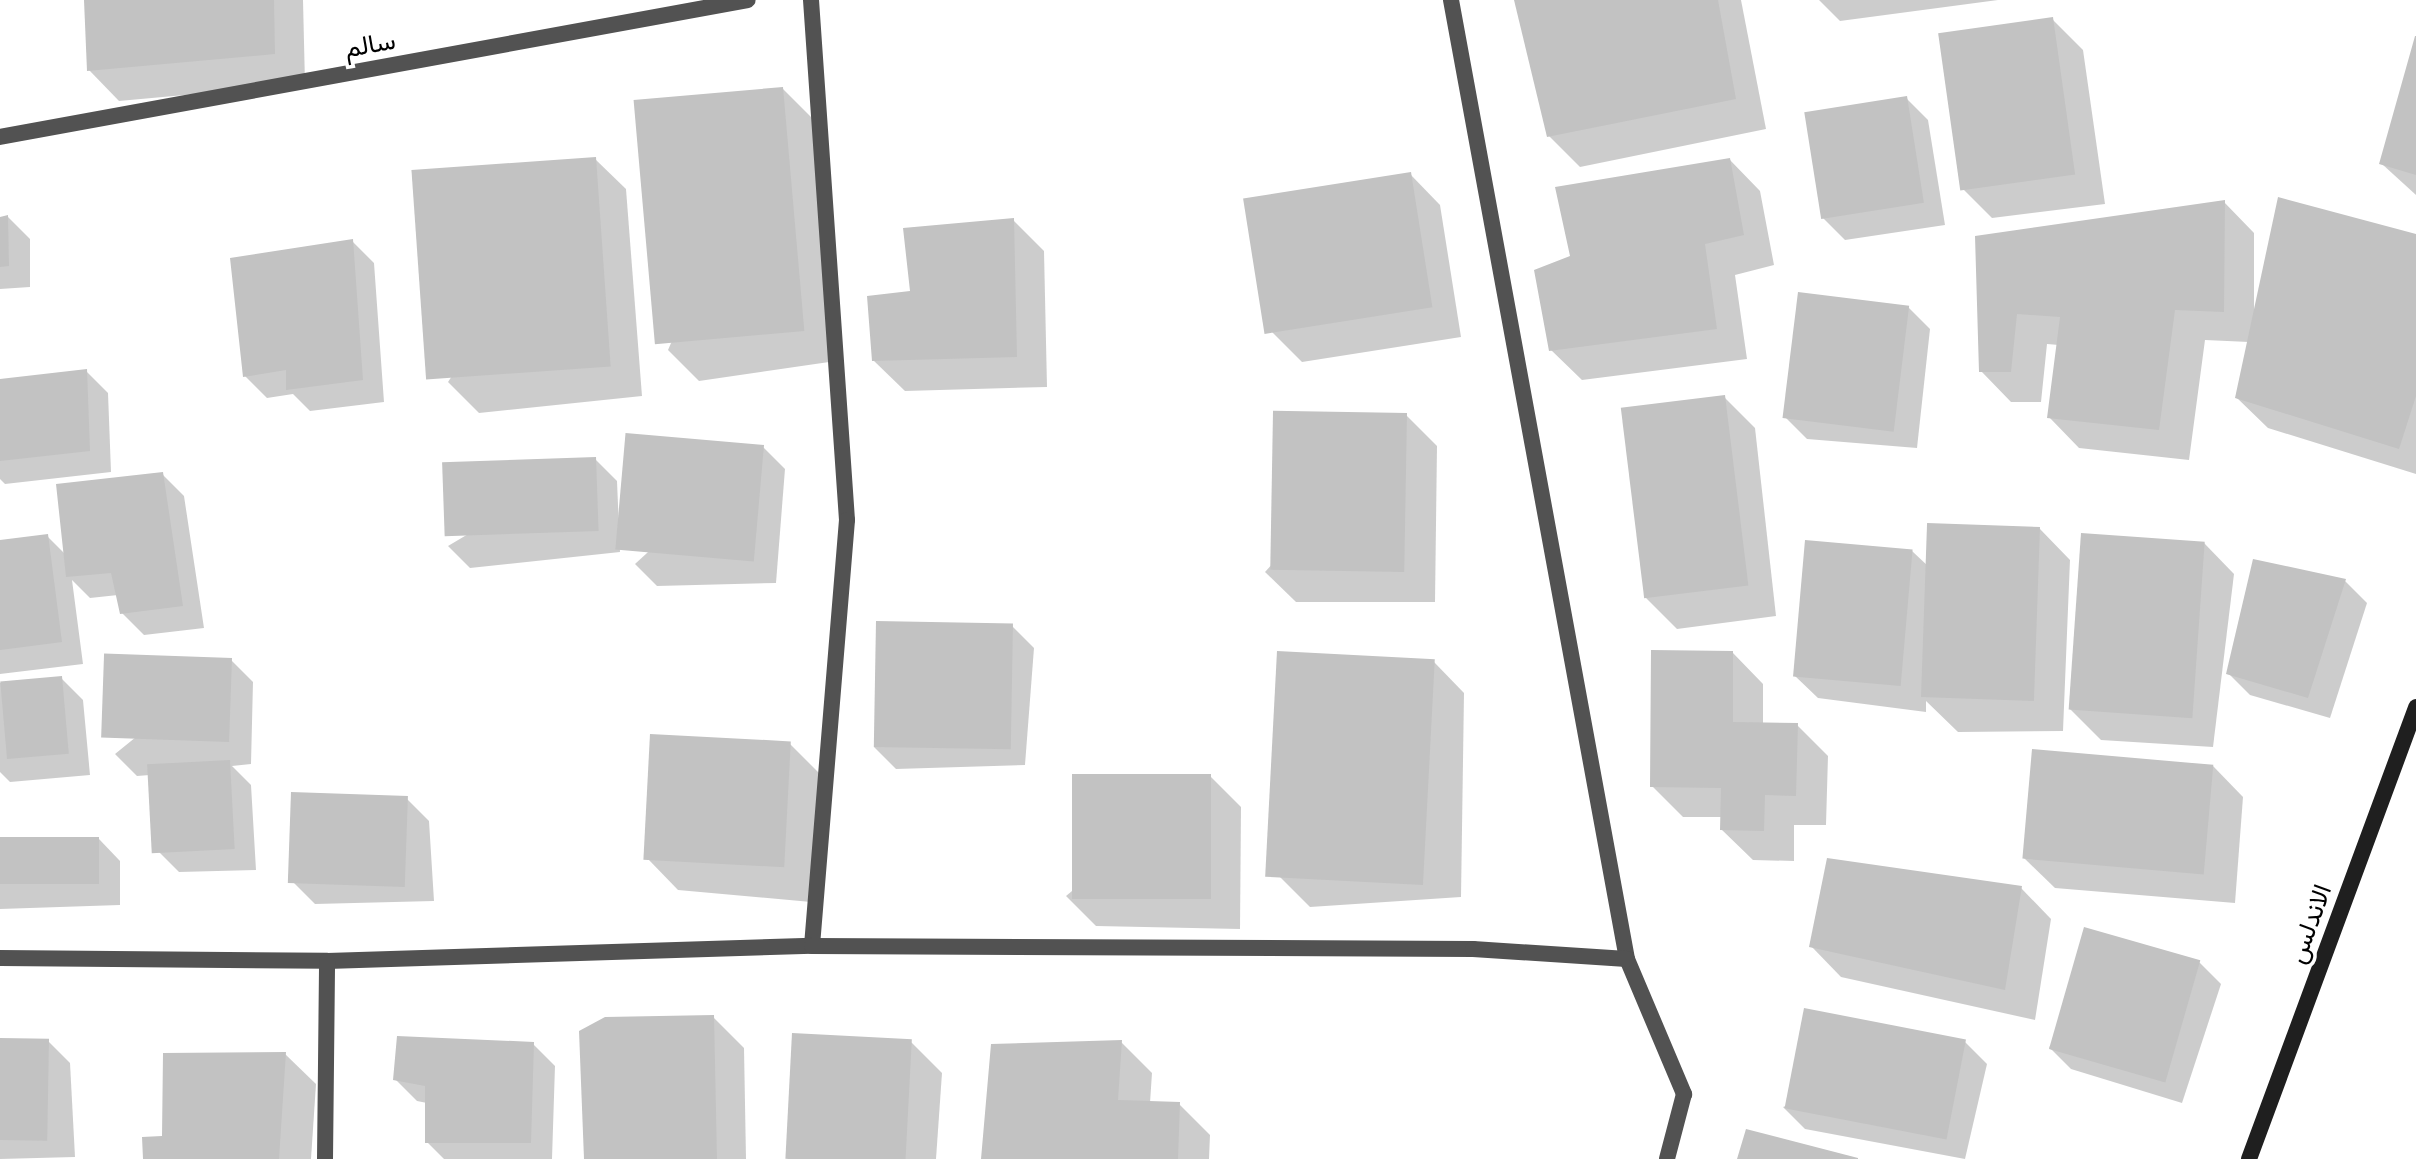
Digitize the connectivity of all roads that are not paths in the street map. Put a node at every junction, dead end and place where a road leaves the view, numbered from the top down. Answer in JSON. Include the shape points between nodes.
{"nodes":[{"id":1,"x":748,"y":0,"type":"edge"},
{"id":2,"x":811,"y":0,"type":"edge"},
{"id":3,"x":1451,"y":0,"type":"edge"},
{"id":4,"x":0,"y":137,"type":"edge"},
{"id":5,"x":2416,"y":707,"type":"edge"},
{"id":6,"x":812,"y":946,"type":"junction"},
{"id":7,"x":0,"y":958,"type":"edge"},
{"id":8,"x":1627,"y":959,"type":"junction"},
{"id":9,"x":327,"y":961,"type":"junction"},
{"id":10,"x":325,"y":1159,"type":"edge"},
{"id":11,"x":1667,"y":1159,"type":"edge"},
{"id":12,"x":2249,"y":1159,"type":"edge"}],
"edges":[{"from":1,"to":4,"type":"street","name":"سالم"},
{"from":2,"to":6,"type":"street","via":[[847,520]]},
{"from":3,"to":8,"type":"street"},
{"from":5,"to":12,"type":"street","name":"الاندلس"},
{"from":6,"to":8,"type":"street","via":[[1473,949]]},
{"from":6,"to":9,"type":"street"},
{"from":7,"to":9,"type":"street"},
{"from":8,"to":11,"type":"street","via":[[1684,1094]]},
{"from":9,"to":10,"type":"street"}]}
